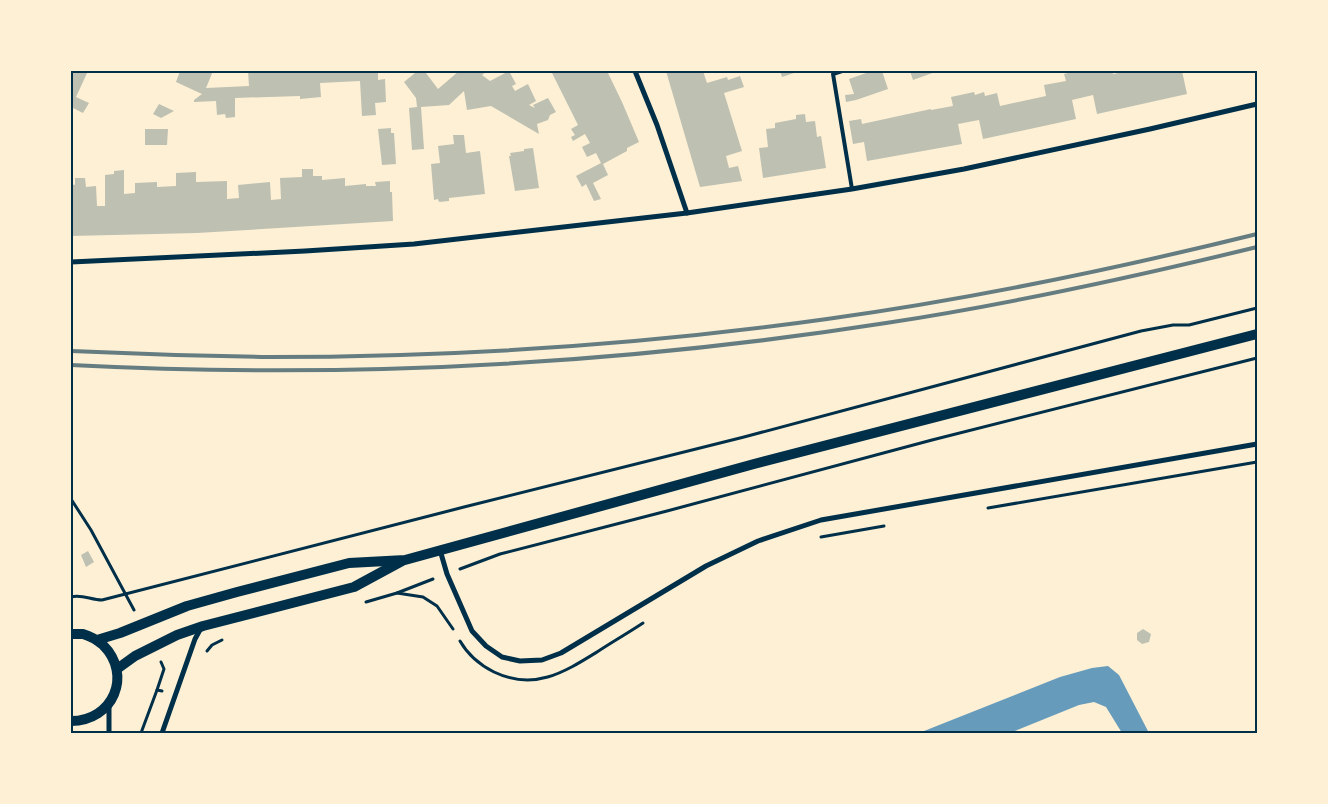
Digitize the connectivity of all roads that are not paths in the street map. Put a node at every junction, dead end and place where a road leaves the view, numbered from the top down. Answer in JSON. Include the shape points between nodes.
{"nodes":[{"id":1,"x":635,"y":71,"type":"edge"},
{"id":2,"x":842,"y":71,"type":"edge"},
{"id":3,"x":1257,"y":104,"type":"edge"},
{"id":4,"x":852,"y":189,"type":"junction"},
{"id":5,"x":687,"y":213,"type":"junction"},
{"id":6,"x":71,"y":262,"type":"edge"},
{"id":7,"x":1257,"y":334,"type":"edge"},
{"id":8,"x":1257,"y":444,"type":"edge"},
{"id":9,"x":440,"y":550,"type":"junction"},
{"id":10,"x":405,"y":560,"type":"junction"},
{"id":11,"x":203,"y":626,"type":"junction"},
{"id":12,"x":71,"y":634,"type":"edge"},
{"id":13,"x":98,"y":640,"type":"junction"},
{"id":14,"x":117,"y":669,"type":"junction"},
{"id":15,"x":108,"y":704,"type":"junction"},
{"id":16,"x":71,"y":720,"type":"edge"},
{"id":17,"x":110,"y":733,"type":"edge"},
{"id":18,"x":162,"y":733,"type":"edge"}],
"edges":[{"from":1,"to":5,"type":"street"},
{"from":2,"to":4,"type":"lane","via":[[833,74]]},
{"from":3,"to":4,"type":"street","via":[[964,169]]},
{"from":4,"to":5,"type":"street"},
{"from":5,"to":6,"type":"street","via":[[414,244]]},
{"from":7,"to":9,"type":"main road","via":[[754,464]]},
{"from":8,"to":9,"type":"street","via":[[821,520],[758,541],[706,566],[561,653],[542,660],[520,661],[502,657],[472,631]]},
{"from":9,"to":10,"type":"main road"},
{"from":10,"to":11,"type":"main road","via":[[354,587]]},
{"from":10,"to":13,"type":"main road","via":[[349,563],[187,606]]},
{"from":11,"to":14,"type":"main road","via":[[134,656]]},
{"from":11,"to":18,"type":"street"},
{"from":12,"to":13,"type":"main road","via":[[83,634]]},
{"from":13,"to":14,"type":"main road","via":[[110,652]]},
{"from":14,"to":15,"type":"main road","via":[[117,688]]},
{"from":15,"to":16,"type":"main road","via":[[97,715],[81,721]]},
{"from":15,"to":17,"type":"street"}]}
